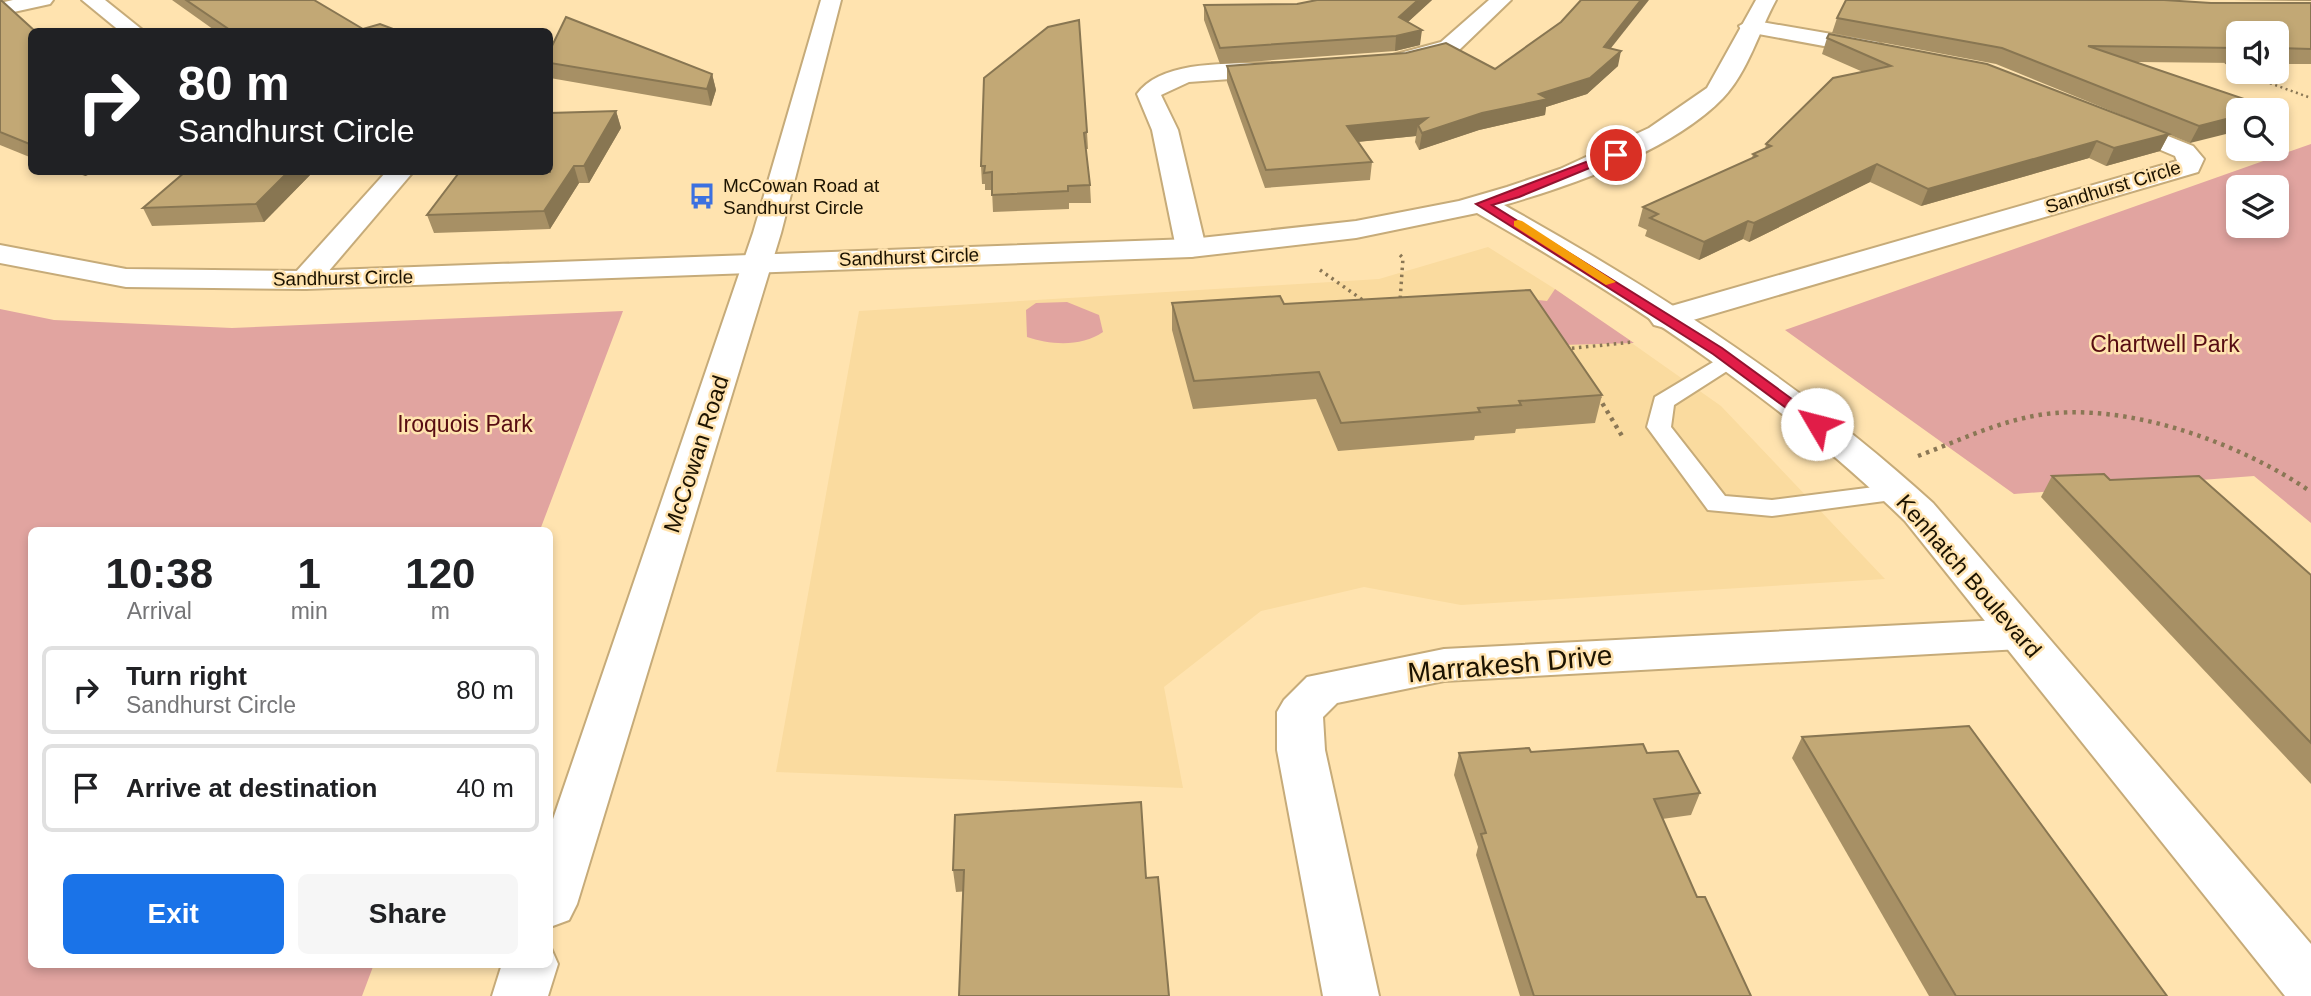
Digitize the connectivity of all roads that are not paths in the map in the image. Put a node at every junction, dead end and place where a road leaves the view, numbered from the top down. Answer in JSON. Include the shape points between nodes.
{"nodes":[{"id":1,"x":43,"y":0,"type":"edge"},
{"id":2,"x":92,"y":0,"type":"edge"},
{"id":3,"x":831,"y":0,"type":"edge"},
{"id":4,"x":1501,"y":0,"type":"edge"},
{"id":5,"x":1766,"y":0,"type":"edge"},
{"id":6,"x":0,"y":9,"type":"edge"},
{"id":7,"x":1750,"y":26,"type":"junction"},
{"id":8,"x":130,"y":28,"type":"edge"},
{"id":9,"x":1907,"y":54,"type":"edge"},
{"id":10,"x":1373,"y":64,"type":"edge"},
{"id":11,"x":1306,"y":69,"type":"edge"},
{"id":12,"x":2087,"y":111,"type":"edge"},
{"id":13,"x":397,"y":175,"type":"edge"},
{"id":14,"x":1482,"y":204,"type":"junction"},
{"id":15,"x":1191,"y":247,"type":"junction"},
{"id":16,"x":0,"y":254,"type":"edge"},
{"id":17,"x":757,"y":263,"type":"junction"},
{"id":18,"x":304,"y":280,"type":"junction"},
{"id":19,"x":1673,"y":322,"type":"junction"},
{"id":20,"x":1730,"y":359,"type":"junction"},
{"id":21,"x":1886,"y":482,"type":"junction"},
{"id":22,"x":2020,"y":634,"type":"junction"},
{"id":23,"x":553,"y":895,"type":"edge"},
{"id":24,"x":529,"y":968,"type":"edge"},
{"id":25,"x":2311,"y":985,"type":"edge"},
{"id":26,"x":520,"y":996,"type":"edge"},
{"id":27,"x":1351,"y":996,"type":"edge"}],
"edges":[{"from":1,"to":6,"type":"street"},
{"from":2,"to":8,"type":"street"},
{"from":3,"to":17,"type":"street","name":"McCowan Road"},
{"from":4,"to":10,"type":"street","via":[[1449,47]]},
{"from":5,"to":7,"type":"street","name":"Sandhurst Circle"},
{"from":7,"to":9,"type":"street"},
{"from":7,"to":14,"type":"street","name":"Sandhurst Circle","via":[[1717,92],[1658,134],[1595,165]]},
{"from":11,"to":15,"type":"street","via":[[1179,76],[1149,94],[1165,130]]},
{"from":12,"to":19,"type":"street","name":"Sandhurst Circle","via":[[2184,151],[2191,159],[2189,166]]},
{"from":13,"to":18,"type":"street"},
{"from":14,"to":15,"type":"street","name":"Sandhurst Circle","via":[[1295,239]]},
{"from":14,"to":19,"type":"street","name":"Kenhatch Boulevard"},
{"from":15,"to":17,"type":"street","name":"Sandhurst Circle"},
{"from":16,"to":18,"type":"street","name":"Sandhurst Circle","via":[[126,278]]},
{"from":17,"to":18,"type":"street","name":"Sandhurst Circle"},
{"from":17,"to":23,"type":"street","name":"McCowan Road"},
{"from":19,"to":20,"type":"street","name":"Kenhatch Boulevard"},
{"from":20,"to":21,"type":"street","name":"Kenhatch Boulevard"},
{"from":20,"to":21,"type":"lane","via":[[1662,402],[1659,427],[1717,504],[1772,508]]},
{"from":21,"to":22,"type":"street","name":"Kenhatch Boulevard","via":[[1919,512]]},
{"from":22,"to":25,"type":"street","name":"Kenhatch Boulevard"},
{"from":22,"to":27,"type":"street","name":"Marrakesh Drive","via":[[1444,664],[1323,689],[1300,712],[1301,750]]},
{"from":24,"to":26,"type":"street"}]}
